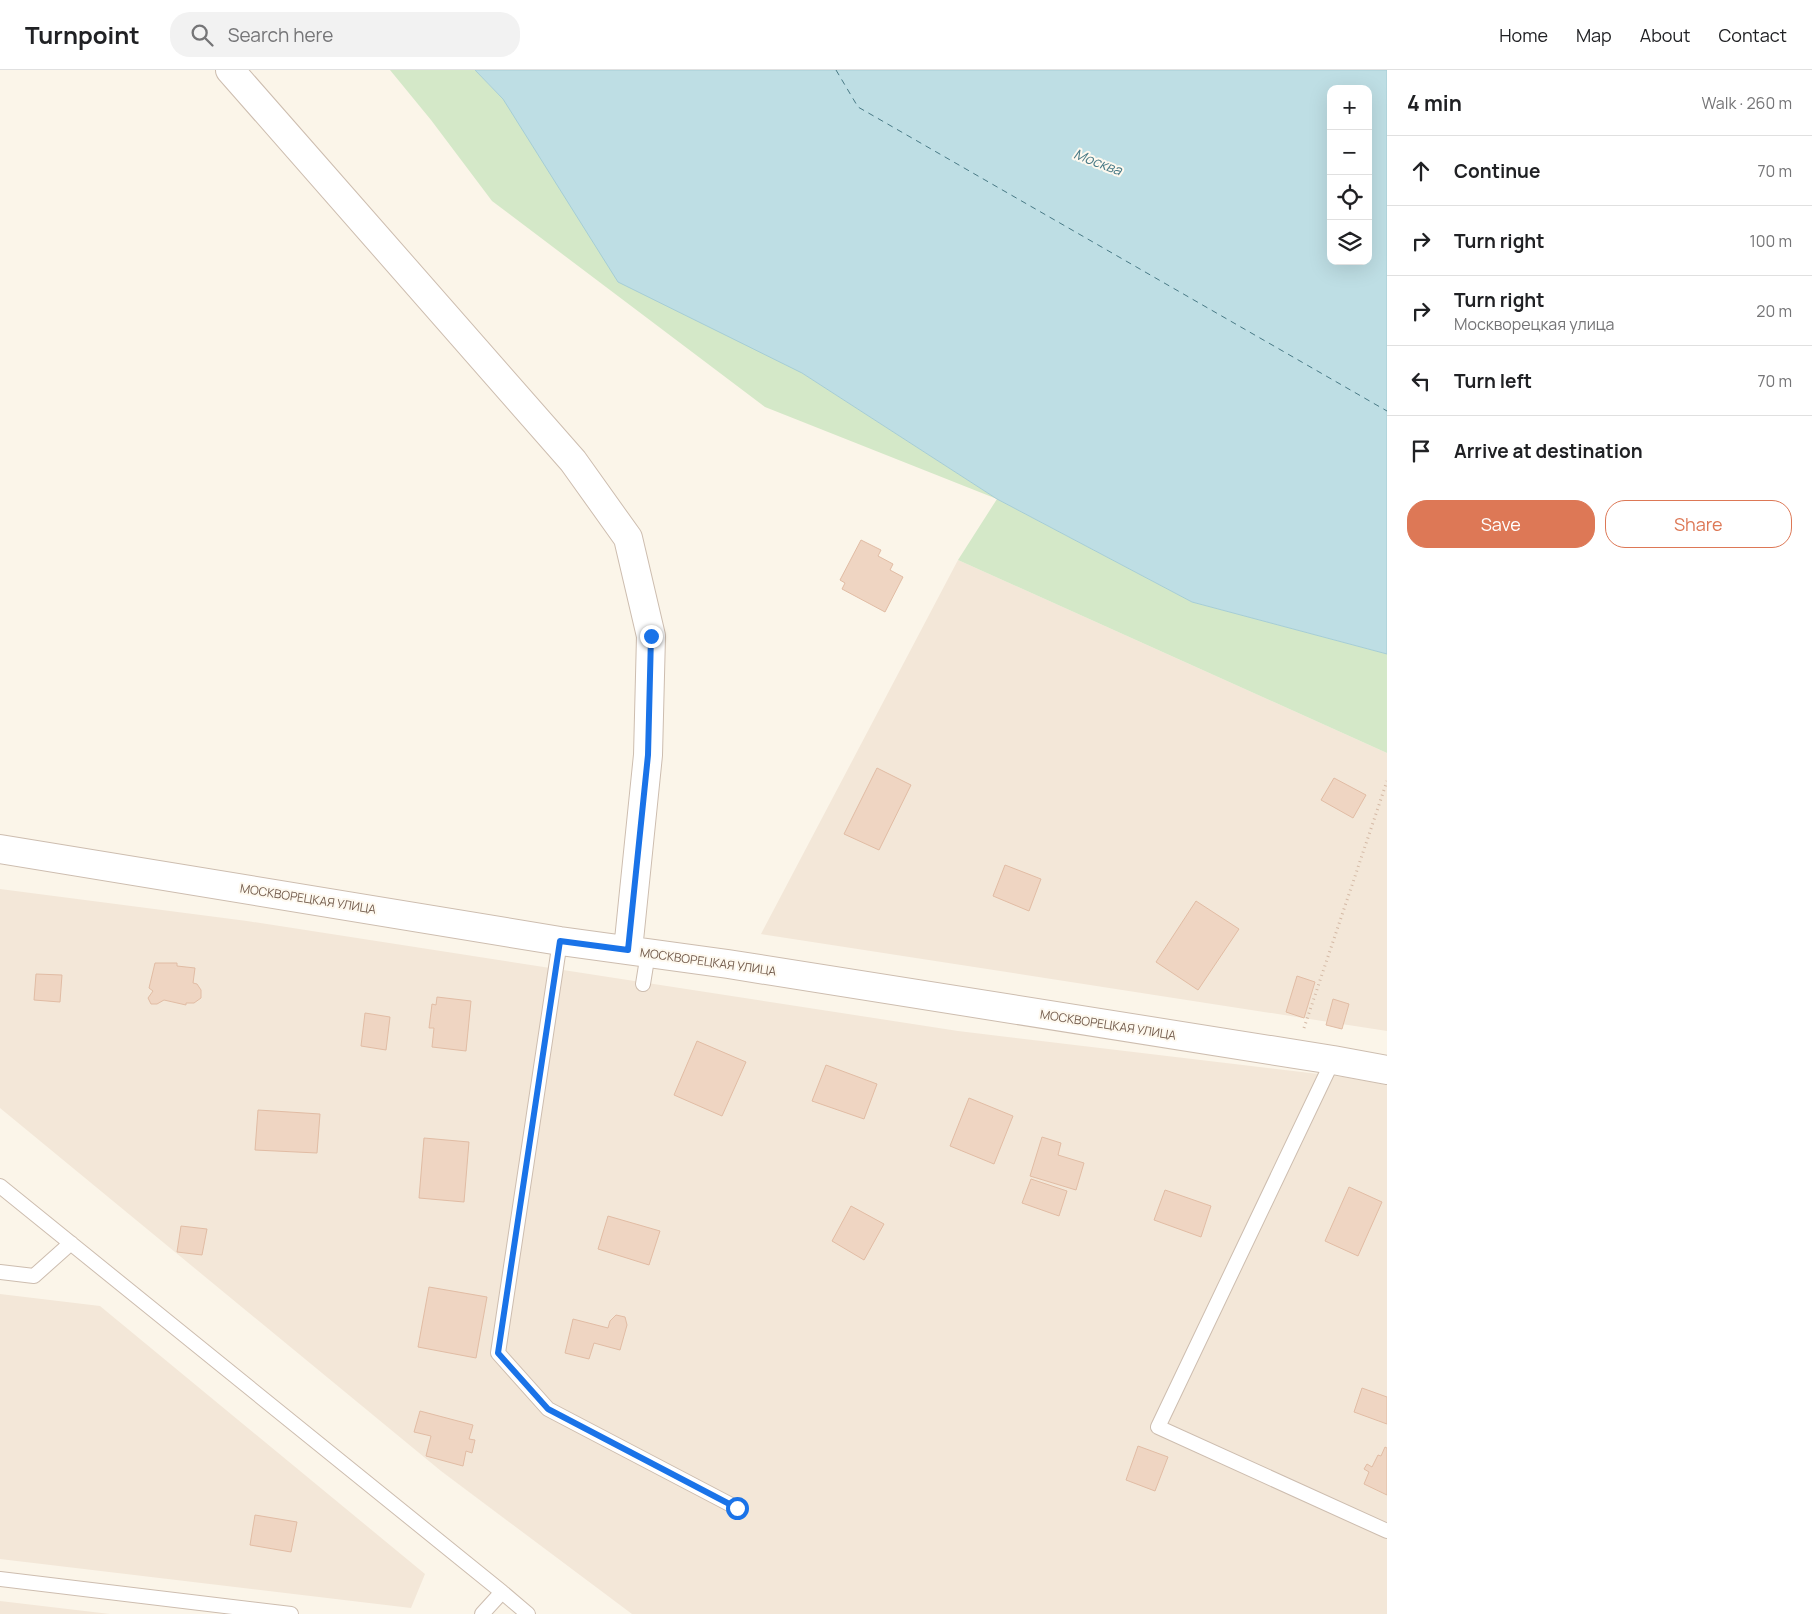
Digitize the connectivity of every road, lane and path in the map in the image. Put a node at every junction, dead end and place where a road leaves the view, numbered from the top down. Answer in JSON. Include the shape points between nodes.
{"nodes":[{"id":1,"x":230,"y":70,"type":"edge"},
{"id":2,"x":1387,"y":781,"type":"edge"},
{"id":3,"x":0,"y":849,"type":"edge"},
{"id":4,"x":560,"y":941,"type":"junction"},
{"id":5,"x":638,"y":952,"type":"junction"},
{"id":6,"x":644,"y":984,"type":"dead end"},
{"id":7,"x":1295,"y":1055,"type":"junction"},
{"id":8,"x":1333,"y":1060,"type":"junction"},
{"id":9,"x":1387,"y":1070,"type":"edge"},
{"id":10,"x":0,"y":1186,"type":"edge"},
{"id":11,"x":71,"y":1244,"type":"junction"},
{"id":12,"x":0,"y":1272,"type":"edge"},
{"id":13,"x":737,"y":1508,"type":"dead end"},
{"id":14,"x":1387,"y":1531,"type":"edge"},
{"id":15,"x":0,"y":1579,"type":"edge"},
{"id":16,"x":502,"y":1592,"type":"junction"},
{"id":17,"x":291,"y":1614,"type":"edge"},
{"id":18,"x":482,"y":1614,"type":"edge"},
{"id":19,"x":528,"y":1614,"type":"edge"}],
"edges":[{"from":1,"to":5,"type":"street","via":[[574,461],[628,538],[651,636]]},
{"from":2,"to":7,"type":"path"},
{"from":3,"to":4,"type":"street","name":"МОСКВОРЕЦКАЯ УЛИЦА"},
{"from":4,"to":5,"type":"street","name":"МОСКВОРЕЦКАЯ УЛИЦА"},
{"from":4,"to":13,"type":"lane","via":[[498,1353],[548,1409]]},
{"from":5,"to":6,"type":"lane"},
{"from":5,"to":7,"type":"street","name":"МОСКВОРЕЦКАЯ УЛИЦА"},
{"from":7,"to":8,"type":"street","name":"МОСКВОРЕЦКАЯ УЛИЦА"},
{"from":8,"to":9,"type":"street","name":"МОСКВОРЕЦКАЯ УЛИЦА"},
{"from":8,"to":14,"type":"lane","via":[[1158,1427]]},
{"from":10,"to":11,"type":"lane"},
{"from":11,"to":12,"type":"lane","via":[[34,1276]]},
{"from":11,"to":16,"type":"lane"},
{"from":15,"to":17,"type":"lane"},
{"from":16,"to":18,"type":"lane"},
{"from":16,"to":19,"type":"lane"}]}
